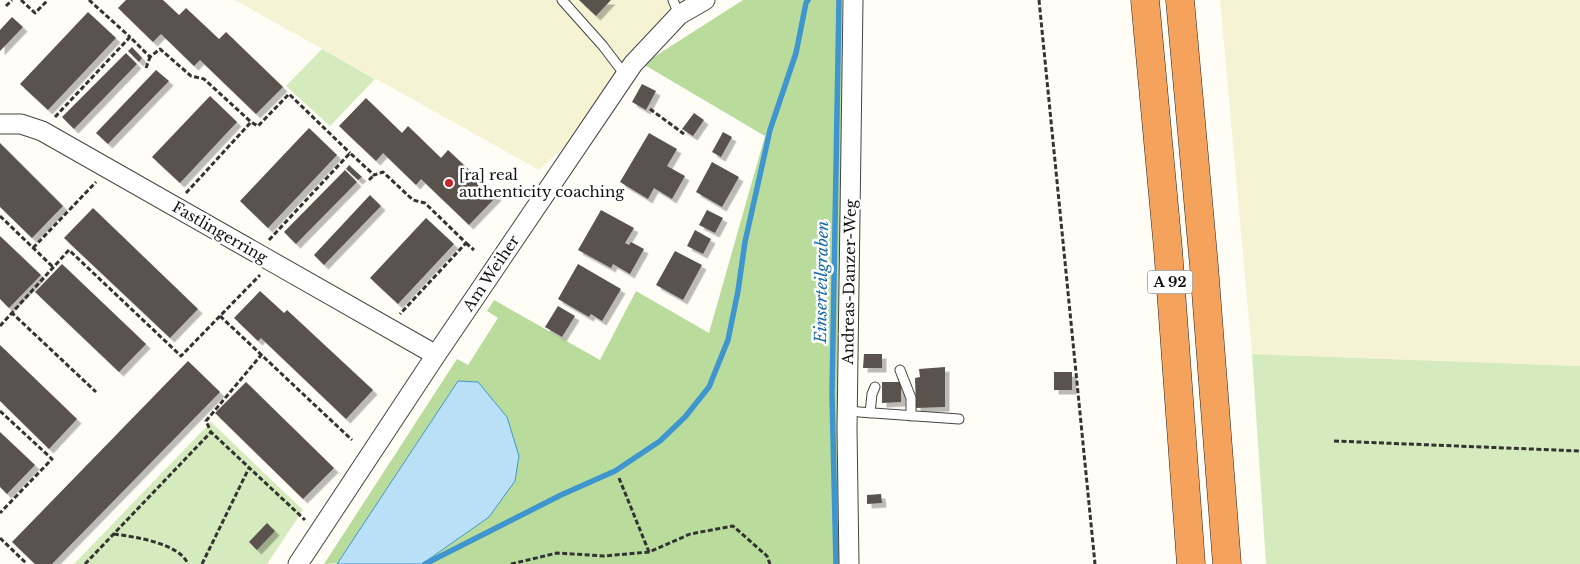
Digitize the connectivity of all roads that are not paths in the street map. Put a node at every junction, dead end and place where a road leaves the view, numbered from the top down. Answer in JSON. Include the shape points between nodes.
{"nodes":[{"id":1,"x":562,"y":0,"type":"edge"},
{"id":2,"x":705,"y":0,"type":"edge"},
{"id":3,"x":853,"y":0,"type":"edge"},
{"id":4,"x":1144,"y":0,"type":"edge"},
{"id":5,"x":1180,"y":0,"type":"edge"},
{"id":6,"x":676,"y":8,"type":"edge"},
{"id":7,"x":625,"y":75,"type":"junction"},
{"id":8,"x":0,"y":124,"type":"edge"},
{"id":9,"x":436,"y":355,"type":"junction"},
{"id":10,"x":900,"y":370,"type":"dead end"},
{"id":11,"x":875,"y":388,"type":"dead end"},
{"id":12,"x":847,"y":408,"type":"junction"},
{"id":13,"x":870,"y":413,"type":"junction"},
{"id":14,"x":911,"y":416,"type":"junction"},
{"id":15,"x":959,"y":419,"type":"dead end"},
{"id":16,"x":298,"y":564,"type":"edge"},
{"id":17,"x":849,"y":564,"type":"edge"},
{"id":18,"x":1191,"y":564,"type":"edge"},
{"id":19,"x":1226,"y":564,"type":"edge"}],
"edges":[{"from":1,"to":7,"type":"lane","via":[[604,46]]},
{"from":2,"to":6,"type":"street","name":"Am Weiher"},
{"from":3,"to":12,"type":"street","name":"Andreas-Danzer-Weg"},
{"from":4,"to":18,"type":"highway","number":"A 92","via":[[1168,249]]},
{"from":5,"to":19,"type":"highway","number":"A 92"},
{"from":6,"to":7,"type":"street","name":"Am Weiher"},
{"from":7,"to":9,"type":"street","name":"Am Weiher"},
{"from":8,"to":9,"type":"street","name":"Fastlingerring","via":[[22,124],[42,131]]},
{"from":9,"to":16,"type":"street","name":"Am Weiher"},
{"from":10,"to":14,"type":"lane","via":[[911,398]]},
{"from":11,"to":13,"type":"lane"},
{"from":12,"to":13,"type":"lane"},
{"from":12,"to":17,"type":"street","name":"Andreas-Danzer-Weg"},
{"from":13,"to":14,"type":"lane"},
{"from":14,"to":15,"type":"lane"}]}
